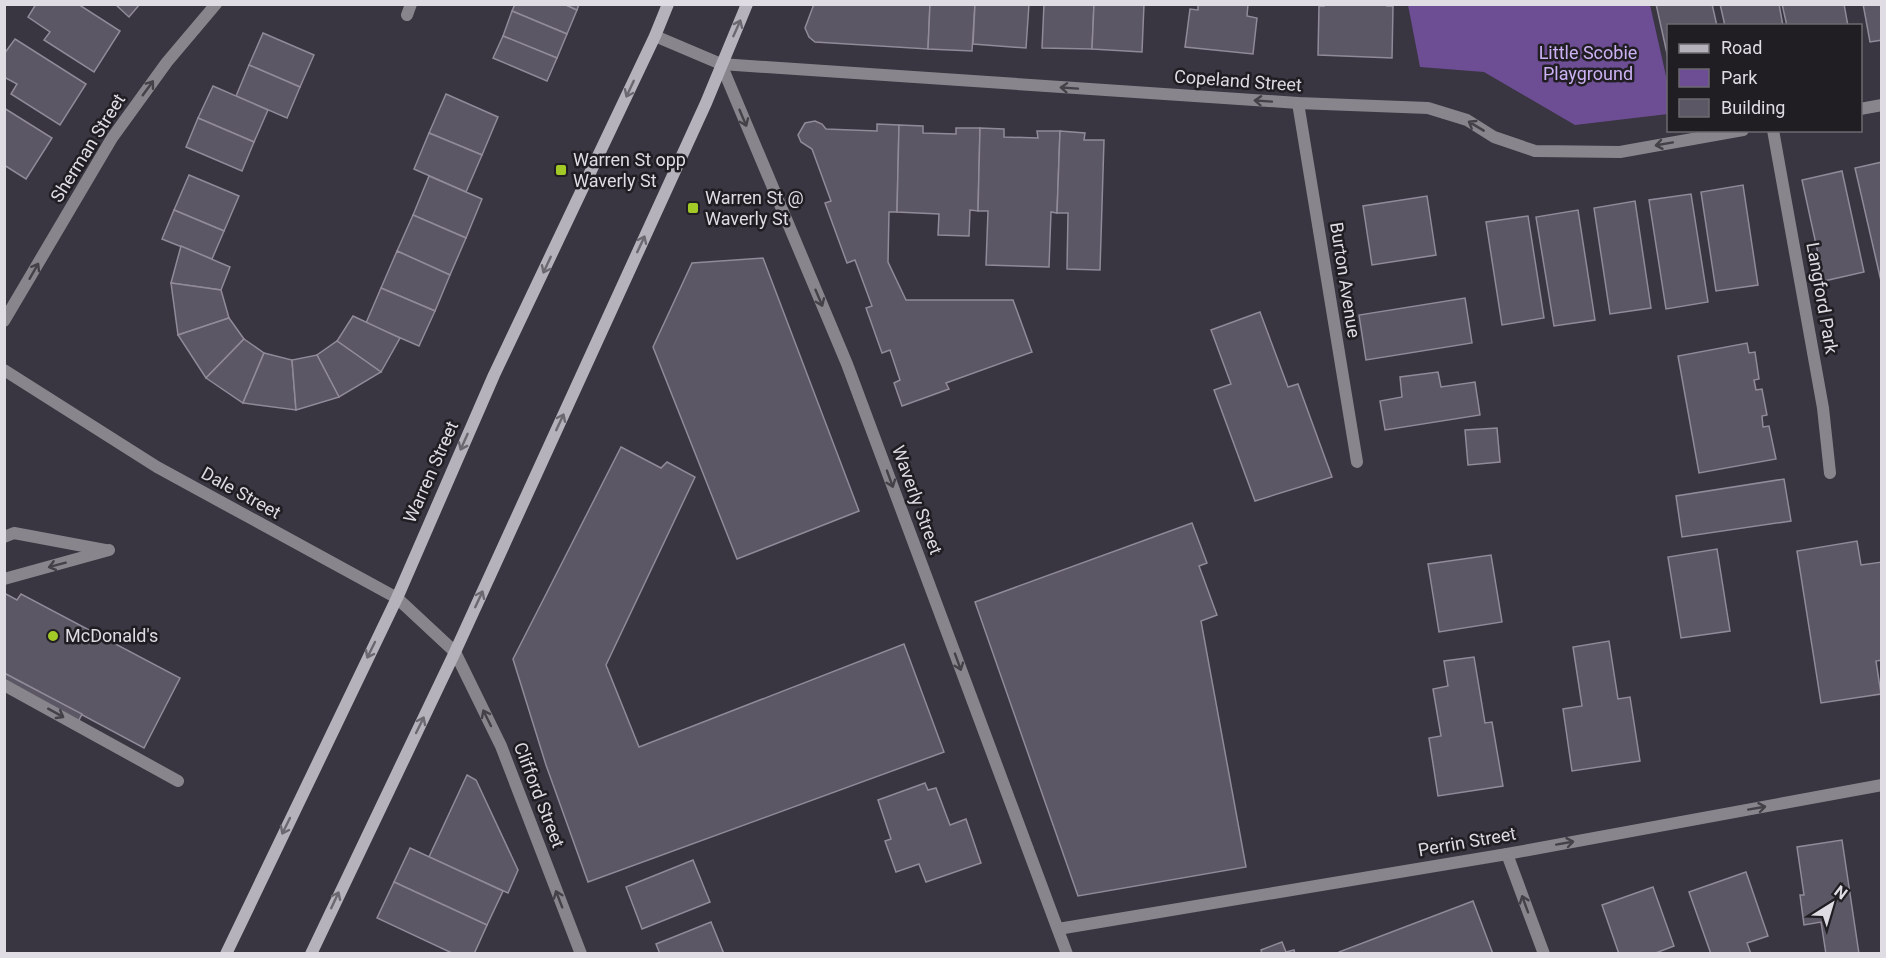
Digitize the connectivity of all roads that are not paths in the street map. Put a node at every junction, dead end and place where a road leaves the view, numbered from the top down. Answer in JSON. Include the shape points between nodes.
{"nodes":[{"id":1,"x":216,"y":4,"type":"edge"},
{"id":2,"x":668,"y":4,"type":"edge"},
{"id":3,"x":747,"y":4,"type":"edge"},
{"id":4,"x":655,"y":36,"type":"junction"},
{"id":5,"x":721,"y":64,"type":"junction"},
{"id":6,"x":1298,"y":103,"type":"junction"},
{"id":7,"x":1881,"y":105,"type":"edge"},
{"id":8,"x":1862,"y":109,"type":"edge"},
{"id":9,"x":1732,"y":132,"type":"edge"},
{"id":10,"x":1773,"y":132,"type":"edge"},
{"id":11,"x":4,"y":321,"type":"edge"},
{"id":12,"x":4,"y":370,"type":"edge"},
{"id":13,"x":1357,"y":462,"type":"dead end"},
{"id":14,"x":1830,"y":473,"type":"dead end"},
{"id":15,"x":4,"y":537,"type":"edge"},
{"id":16,"x":4,"y":579,"type":"edge"},
{"id":17,"x":397,"y":598,"type":"junction"},
{"id":18,"x":455,"y":652,"type":"junction"},
{"id":19,"x":4,"y":685,"type":"edge"},
{"id":20,"x":178,"y":781,"type":"dead end"},
{"id":21,"x":1881,"y":785,"type":"edge"},
{"id":22,"x":1507,"y":854,"type":"junction"},
{"id":23,"x":1058,"y":929,"type":"junction"},
{"id":24,"x":226,"y":954,"type":"edge"},
{"id":25,"x":311,"y":954,"type":"edge"},
{"id":26,"x":581,"y":954,"type":"edge"},
{"id":27,"x":1067,"y":954,"type":"edge"},
{"id":28,"x":1544,"y":954,"type":"edge"}],
"edges":[{"from":11,"to":1,"type":"street","name":"Sherman Street","one_way":true,"via":[[112,138],[167,62]]},
{"from":2,"to":4,"type":"main road","name":"Warren Street"},
{"from":5,"to":3,"type":"main road","one_way":true},
{"from":4,"to":5,"type":"street","name":"Copeland Street"},
{"from":4,"to":17,"type":"main road","name":"Warren Street","one_way":true,"via":[[494,375]]},
{"from":6,"to":5,"type":"street","name":"Copeland Street","one_way":true},
{"from":18,"to":5,"type":"main road","one_way":true},
{"from":5,"to":23,"type":"street","name":"Waverly Street","one_way":true,"via":[[847,364]]},
{"from":9,"to":6,"type":"street","name":"Copeland Street","one_way":true,"via":[[1620,152],[1535,151],[1494,137],[1467,120],[1428,108]]},
{"from":6,"to":13,"type":"street","name":"Burton Avenue"},
{"from":7,"to":8,"type":"street"},
{"from":10,"to":14,"type":"street","name":"Langford Park","via":[[1823,408]]},
{"from":12,"to":17,"type":"street","name":"Dale Street","via":[[157,467]]},
{"from":15,"to":16,"type":"street","one_way":true,"via":[[14,533],[109,550]]},
{"from":17,"to":18,"type":"street","name":"Dale Street"},
{"from":17,"to":24,"type":"main road","name":"Warren Street","one_way":true},
{"from":25,"to":18,"type":"main road","one_way":true},
{"from":26,"to":18,"type":"street","name":"Clifford Street","one_way":true,"via":[[501,746]]},
{"from":19,"to":20,"type":"street","one_way":true},
{"from":22,"to":21,"type":"street","name":"Perrin Street","one_way":true},
{"from":22,"to":23,"type":"street","name":"Perrin Street"},
{"from":28,"to":22,"type":"street","one_way":true},
{"from":23,"to":27,"type":"street","name":"Waverly Street"}]}
